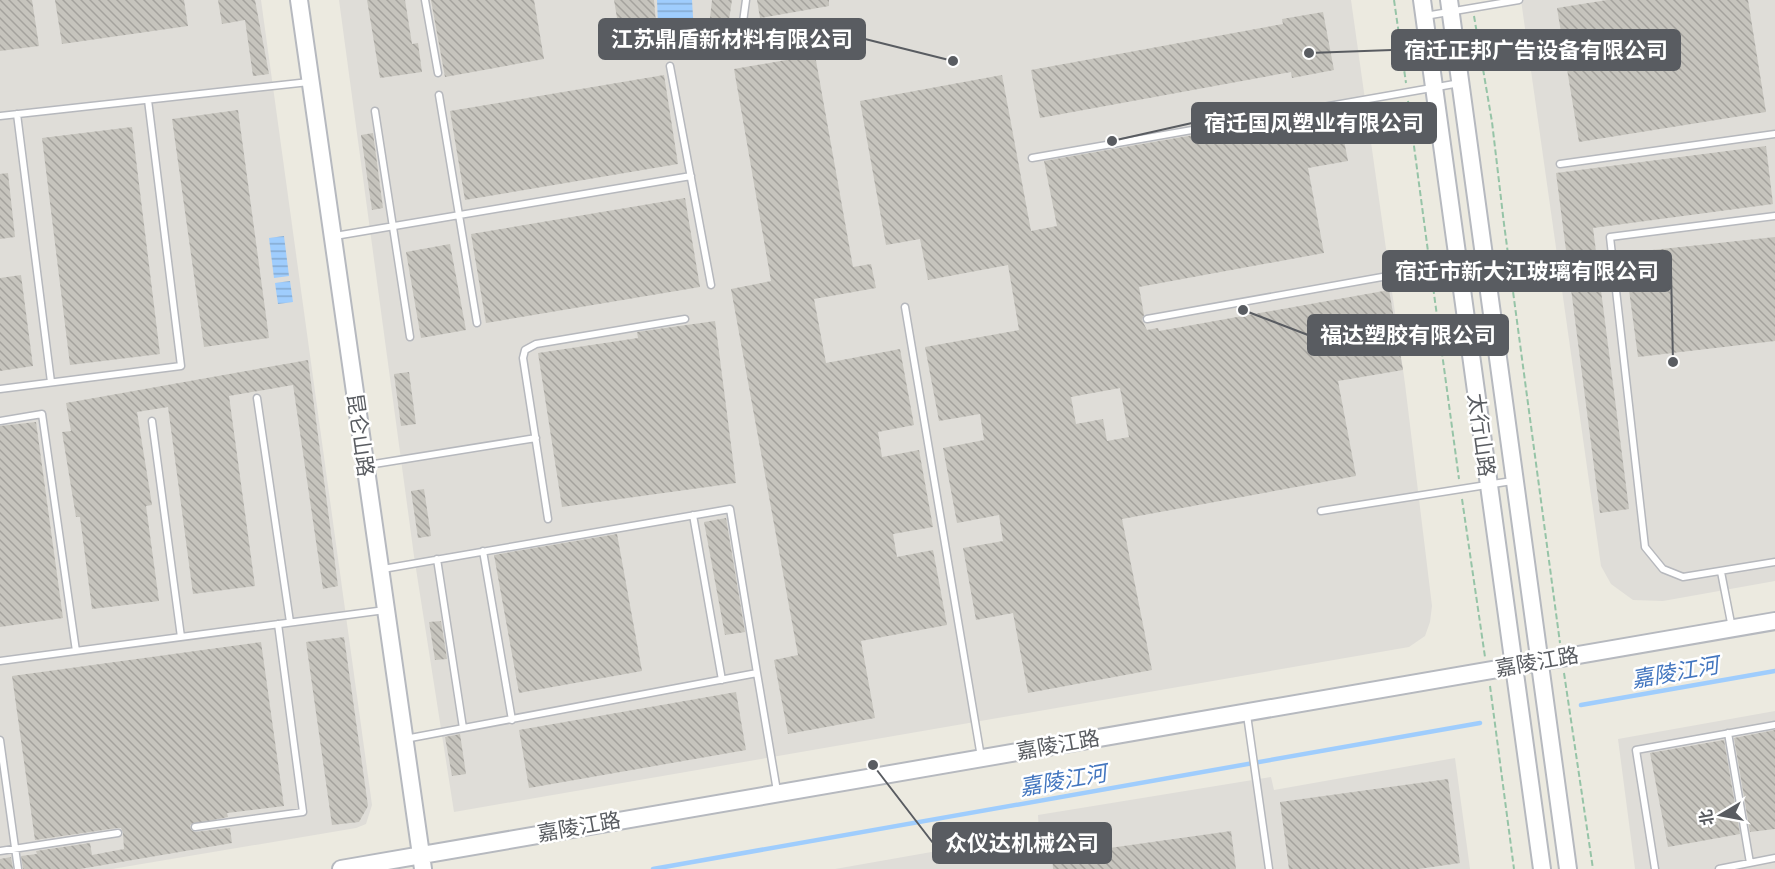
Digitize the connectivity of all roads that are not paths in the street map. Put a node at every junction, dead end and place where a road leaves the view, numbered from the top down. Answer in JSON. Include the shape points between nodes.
{"nodes":[{"id":1,"x":298,"y":0,"type":"edge"},
{"id":2,"x":425,"y":0,"type":"edge"},
{"id":3,"x":746,"y":0,"type":"edge"},
{"id":4,"x":1519,"y":0,"type":"edge"},
{"id":5,"x":1450,"y":6,"type":"edge"},
{"id":6,"x":1424,"y":8,"type":"edge"},
{"id":7,"x":743,"y":22,"type":"dead end"},
{"id":8,"x":670,"y":66,"type":"dead end"},
{"id":9,"x":438,"y":73,"type":"dead end"},
{"id":10,"x":310,"y":82,"type":"junction"},
{"id":11,"x":1461,"y":83,"type":"junction"},
{"id":12,"x":1435,"y":87,"type":"junction"},
{"id":13,"x":439,"y":95,"type":"dead end"},
{"id":14,"x":148,"y":100,"type":"junction"},
{"id":15,"x":375,"y":111,"type":"dead end"},
{"id":16,"x":17,"y":114,"type":"junction"},
{"id":17,"x":0,"y":116,"type":"edge"},
{"id":18,"x":1775,"y":134,"type":"edge"},
{"id":19,"x":1032,"y":158,"type":"dead end"},
{"id":20,"x":1560,"y":164,"type":"dead end"},
{"id":21,"x":691,"y":176,"type":"junction"},
{"id":22,"x":459,"y":215,"type":"junction"},
{"id":23,"x":1775,"y":216,"type":"edge"},
{"id":24,"x":391,"y":227,"type":"junction"},
{"id":25,"x":332,"y":237,"type":"junction"},
{"id":26,"x":1485,"y":259,"type":"junction"},
{"id":27,"x":1458,"y":264,"type":"junction"},
{"id":28,"x":711,"y":285,"type":"dead end"},
{"id":29,"x":905,"y":307,"type":"dead end"},
{"id":30,"x":1147,"y":319,"type":"dead end"},
{"id":31,"x":685,"y":320,"type":"dead end"},
{"id":32,"x":477,"y":323,"type":"dead end"},
{"id":33,"x":410,"y":337,"type":"dead end"},
{"id":34,"x":51,"y":382,"type":"junction"},
{"id":35,"x":0,"y":389,"type":"edge"},
{"id":36,"x":257,"y":398,"type":"dead end"},
{"id":37,"x":0,"y":421,"type":"edge"},
{"id":38,"x":152,"y":421,"type":"dead end"},
{"id":39,"x":536,"y":438,"type":"junction"},
{"id":40,"x":364,"y":466,"type":"junction"},
{"id":41,"x":1516,"y":480,"type":"junction"},
{"id":42,"x":1488,"y":484,"type":"junction"},
{"id":43,"x":1321,"y":510,"type":"dead end"},
{"id":44,"x":693,"y":515,"type":"junction"},
{"id":45,"x":548,"y":519,"type":"dead end"},
{"id":46,"x":483,"y":551,"type":"junction"},
{"id":47,"x":437,"y":559,"type":"junction"},
{"id":48,"x":1775,"y":562,"type":"edge"},
{"id":49,"x":379,"y":569,"type":"junction"},
{"id":50,"x":1721,"y":572,"type":"junction"},
{"id":51,"x":385,"y":610,"type":"junction"},
{"id":52,"x":1775,"y":621,"type":"edge"},
{"id":53,"x":290,"y":622,"type":"junction"},
{"id":54,"x":278,"y":624,"type":"junction"},
{"id":55,"x":1732,"y":628,"type":"junction"},
{"id":56,"x":181,"y":637,"type":"junction"},
{"id":57,"x":76,"y":651,"type":"junction"},
{"id":58,"x":0,"y":661,"type":"edge"},
{"id":59,"x":1541,"y":661,"type":"junction"},
{"id":60,"x":1514,"y":666,"type":"junction"},
{"id":61,"x":757,"y":673,"type":"junction"},
{"id":62,"x":723,"y":680,"type":"junction"},
{"id":63,"x":1246,"y":712,"type":"junction"},
{"id":64,"x":512,"y":720,"type":"junction"},
{"id":65,"x":1775,"y":725,"type":"edge"},
{"id":66,"x":463,"y":728,"type":"junction"},
{"id":67,"x":1728,"y":733,"type":"junction"},
{"id":68,"x":404,"y":739,"type":"junction"},
{"id":69,"x":0,"y":740,"type":"edge"},
{"id":70,"x":981,"y":758,"type":"junction"},
{"id":71,"x":778,"y":793,"type":"junction"},
{"id":72,"x":195,"y":827,"type":"dead end"},
{"id":73,"x":118,"y":833,"type":"dead end"},
{"id":74,"x":15,"y":849,"type":"junction"},
{"id":75,"x":0,"y":851,"type":"edge"},
{"id":76,"x":1775,"y":858,"type":"edge"},
{"id":77,"x":422,"y":862,"type":"edge"},
{"id":78,"x":1750,"y":863,"type":"junction"},
{"id":79,"x":18,"y":869,"type":"edge"},
{"id":80,"x":341,"y":869,"type":"edge"},
{"id":81,"x":1269,"y":869,"type":"edge"},
{"id":82,"x":1542,"y":869,"type":"edge"},
{"id":83,"x":1568,"y":869,"type":"edge"},
{"id":84,"x":1655,"y":869,"type":"edge"},
{"id":85,"x":1719,"y":869,"type":"edge"}],
"edges":[{"from":1,"to":10,"type":"street","name":"昆仑山路"},
{"from":2,"to":9,"type":"lane"},
{"from":3,"to":7,"type":"lane"},
{"from":4,"to":5,"type":"lane","via":[[1473,8]]},
{"from":5,"to":6,"type":"lane"},
{"from":5,"to":11,"type":"street","name":"太行山路"},
{"from":6,"to":12,"type":"street","name":"太行山路"},
{"from":8,"to":21,"type":"lane"},
{"from":10,"to":14,"type":"lane"},
{"from":10,"to":25,"type":"street","name":"昆仑山路"},
{"from":11,"to":12,"type":"lane"},
{"from":11,"to":26,"type":"street","name":"太行山路"},
{"from":12,"to":19,"type":"lane"},
{"from":12,"to":27,"type":"street","name":"太行山路"},
{"from":13,"to":22,"type":"lane"},
{"from":14,"to":16,"type":"lane"},
{"from":14,"to":34,"type":"lane","via":[[181,366]]},
{"from":15,"to":24,"type":"lane"},
{"from":16,"to":17,"type":"lane"},
{"from":16,"to":34,"type":"lane"},
{"from":18,"to":20,"type":"lane"},
{"from":21,"to":22,"type":"lane"},
{"from":21,"to":28,"type":"lane"},
{"from":22,"to":24,"type":"lane"},
{"from":22,"to":32,"type":"lane"},
{"from":23,"to":50,"type":"lane","via":[[1610,237],[1645,547],[1672,574],[1683,577]]},
{"from":24,"to":25,"type":"lane"},
{"from":24,"to":33,"type":"lane"},
{"from":25,"to":40,"type":"street","name":"昆仑山路"},
{"from":26,"to":27,"type":"lane"},
{"from":26,"to":41,"type":"street","name":"太行山路"},
{"from":27,"to":30,"type":"lane"},
{"from":27,"to":42,"type":"street","name":"太行山路"},
{"from":29,"to":70,"type":"lane"},
{"from":31,"to":39,"type":"lane","via":[[536,344],[525,350]]},
{"from":34,"to":35,"type":"lane"},
{"from":36,"to":53,"type":"lane"},
{"from":37,"to":57,"type":"lane","via":[[42,414]]},
{"from":38,"to":56,"type":"lane"},
{"from":39,"to":40,"type":"lane"},
{"from":39,"to":45,"type":"lane"},
{"from":40,"to":49,"type":"street","name":"昆仑山路"},
{"from":41,"to":42,"type":"lane"},
{"from":41,"to":59,"type":"street","name":"太行山路"},
{"from":42,"to":43,"type":"lane"},
{"from":42,"to":60,"type":"street","name":"太行山路"},
{"from":44,"to":46,"type":"lane"},
{"from":44,"to":61,"type":"lane","via":[[730,509]]},
{"from":44,"to":62,"type":"lane"},
{"from":46,"to":47,"type":"lane"},
{"from":46,"to":64,"type":"lane"},
{"from":47,"to":49,"type":"lane"},
{"from":47,"to":66,"type":"lane"},
{"from":48,"to":50,"type":"lane"},
{"from":49,"to":51,"type":"street","name":"昆仑山路"},
{"from":50,"to":55,"type":"lane"},
{"from":51,"to":53,"type":"lane"},
{"from":51,"to":68,"type":"street","name":"昆仑山路"},
{"from":52,"to":55,"type":"street","name":"嘉陵江路"},
{"from":53,"to":54,"type":"lane"},
{"from":54,"to":56,"type":"lane"},
{"from":54,"to":72,"type":"lane","via":[[303,812]]},
{"from":55,"to":59,"type":"street","name":"嘉陵江路"},
{"from":56,"to":57,"type":"lane"},
{"from":57,"to":58,"type":"lane"},
{"from":59,"to":60,"type":"street","name":"嘉陵江路"},
{"from":59,"to":83,"type":"street","name":"太行山路"},
{"from":60,"to":63,"type":"street","name":"嘉陵江路"},
{"from":60,"to":82,"type":"street","name":"太行山路"},
{"from":61,"to":62,"type":"lane"},
{"from":61,"to":71,"type":"lane"},
{"from":62,"to":64,"type":"lane"},
{"from":63,"to":70,"type":"street","name":"嘉陵江路"},
{"from":63,"to":81,"type":"lane"},
{"from":64,"to":66,"type":"lane"},
{"from":65,"to":67,"type":"lane"},
{"from":66,"to":68,"type":"lane"},
{"from":67,"to":78,"type":"lane"},
{"from":67,"to":84,"type":"lane","via":[[1636,750]]},
{"from":68,"to":77,"type":"street","name":"昆仑山路"},
{"from":69,"to":74,"type":"lane"},
{"from":70,"to":71,"type":"street","name":"嘉陵江路"},
{"from":71,"to":77,"type":"street","name":"嘉陵江路"},
{"from":73,"to":74,"type":"lane"},
{"from":74,"to":75,"type":"lane"},
{"from":74,"to":79,"type":"lane"},
{"from":76,"to":78,"type":"lane"},
{"from":77,"to":80,"type":"street","name":"嘉陵江路"},
{"from":78,"to":85,"type":"lane"}]}
